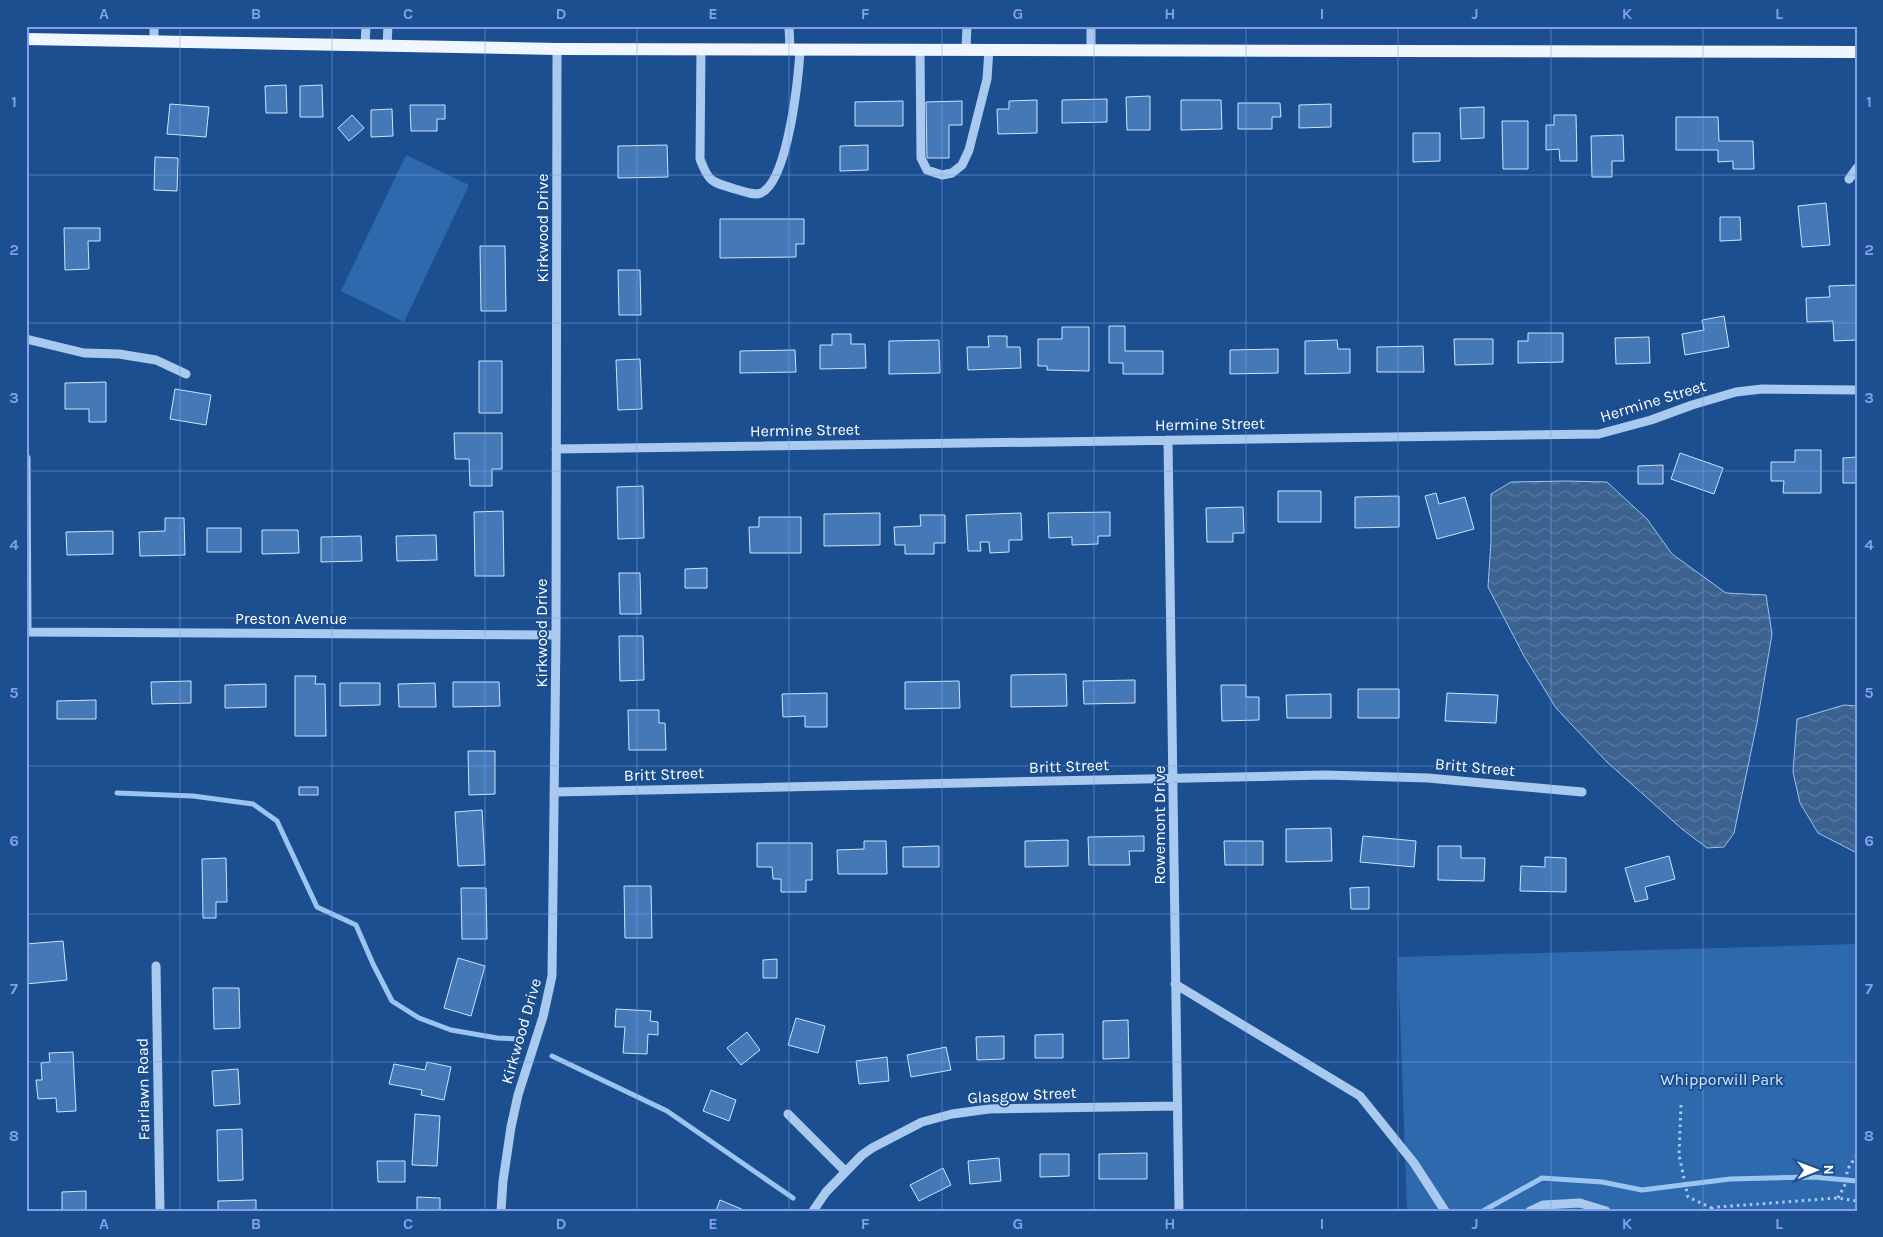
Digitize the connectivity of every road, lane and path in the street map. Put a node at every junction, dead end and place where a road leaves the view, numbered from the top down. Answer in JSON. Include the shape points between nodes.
{"nodes":[{"id":1,"x":154,"y":26,"type":"edge"},
{"id":2,"x":366,"y":26,"type":"edge"},
{"id":3,"x":388,"y":26,"type":"edge"},
{"id":4,"x":789,"y":26,"type":"edge"},
{"id":5,"x":967,"y":26,"type":"edge"},
{"id":6,"x":1091,"y":26,"type":"edge"},
{"id":7,"x":26,"y":39,"type":"edge"},
{"id":8,"x":154,"y":41,"type":"junction"},
{"id":9,"x":365,"y":45,"type":"junction"},
{"id":10,"x":387,"y":46,"type":"junction"},
{"id":11,"x":701,"y":48,"type":"junction"},
{"id":12,"x":558,"y":49,"type":"junction"},
{"id":13,"x":795,"y":49,"type":"junction"},
{"id":14,"x":920,"y":49,"type":"junction"},
{"id":15,"x":966,"y":49,"type":"junction"},
{"id":16,"x":989,"y":49,"type":"junction"},
{"id":17,"x":1091,"y":49,"type":"junction"},
{"id":18,"x":1857,"y":52,"type":"edge"},
{"id":19,"x":1857,"y":168,"type":"edge"},
{"id":20,"x":1849,"y":179,"type":"dead end"},
{"id":21,"x":26,"y":339,"type":"edge"},
{"id":22,"x":186,"y":374,"type":"dead end"},
{"id":23,"x":1857,"y":390,"type":"edge"},
{"id":24,"x":1168,"y":440,"type":"junction"},
{"id":25,"x":556,"y":449,"type":"junction"},
{"id":26,"x":26,"y":458,"type":"edge"},
{"id":27,"x":27,"y":632,"type":"edge"},
{"id":28,"x":556,"y":635,"type":"junction"},
{"id":29,"x":1174,"y":778,"type":"junction"},
{"id":30,"x":555,"y":792,"type":"junction"},
{"id":31,"x":1582,"y":792,"type":"dead end"},
{"id":32,"x":156,"y":966,"type":"dead end"},
{"id":33,"x":1175,"y":984,"type":"junction"},
{"id":34,"x":1177,"y":1106,"type":"junction"},
{"id":35,"x":1681,"y":1106,"type":"dead end"},
{"id":36,"x":788,"y":1114,"type":"dead end"},
{"id":37,"x":1857,"y":1155,"type":"edge"},
{"id":38,"x":845,"y":1171,"type":"junction"},
{"id":39,"x":1838,"y":1198,"type":"junction"},
{"id":40,"x":1857,"y":1201,"type":"edge"},
{"id":41,"x":1712,"y":1210,"type":"edge"},
{"id":42,"x":160,"y":1211,"type":"edge"},
{"id":43,"x":501,"y":1211,"type":"edge"},
{"id":44,"x":813,"y":1211,"type":"edge"},
{"id":45,"x":1179,"y":1211,"type":"edge"},
{"id":46,"x":1445,"y":1211,"type":"edge"},
{"id":47,"x":1530,"y":1211,"type":"edge"},
{"id":48,"x":1606,"y":1211,"type":"edge"},
{"id":49,"x":1705,"y":1211,"type":"edge"}],
"edges":[{"from":1,"to":8,"type":"street"},
{"from":2,"to":9,"type":"street"},
{"from":3,"to":10,"type":"street"},
{"from":4,"to":13,"type":"street"},
{"from":5,"to":15,"type":"street"},
{"from":6,"to":17,"type":"street"},
{"from":7,"to":8,"type":"main road"},
{"from":8,"to":9,"type":"main road"},
{"from":9,"to":10,"type":"main road"},
{"from":10,"to":12,"type":"main road"},
{"from":11,"to":12,"type":"main road"},
{"from":11,"to":13,"type":"main road"},
{"from":11,"to":13,"type":"street","via":[[700,159],[704,171],[712,182],[754,194],[762,193],[771,185],[789,135],[798,88]]},
{"from":12,"to":25,"type":"street","name":"Kirkwood Drive"},
{"from":13,"to":14,"type":"main road"},
{"from":14,"to":15,"type":"main road"},
{"from":14,"to":16,"type":"street","via":[[921,158],[926,170],[942,175],[952,173],[962,165],[969,150],[987,79]]},
{"from":15,"to":16,"type":"main road"},
{"from":16,"to":17,"type":"main road"},
{"from":17,"to":18,"type":"main road"},
{"from":19,"to":20,"type":"street"},
{"from":21,"to":22,"type":"street","via":[[84,354],[119,354],[156,360]]},
{"from":23,"to":24,"type":"street","name":"Hermine Street","via":[[1762,389],[1736,392],[1599,434]]},
{"from":24,"to":25,"type":"street","name":"Hermine Street"},
{"from":24,"to":29,"type":"street","name":"Rowemont Drive"},
{"from":25,"to":28,"type":"street","name":"Kirkwood Drive"},
{"from":26,"to":27,"type":"street"},
{"from":27,"to":28,"type":"street","name":"Preston Avenue"},
{"from":28,"to":30,"type":"street","name":"Kirkwood Drive"},
{"from":29,"to":30,"type":"street","name":"Britt Street"},
{"from":29,"to":31,"type":"street","name":"Britt Street","via":[[1325,775],[1428,778]]},
{"from":29,"to":33,"type":"street","name":"Rowemont Drive"},
{"from":30,"to":43,"type":"street","name":"Kirkwood Drive","via":[[552,976],[511,1126]]},
{"from":32,"to":42,"type":"street","name":"Fairlawn Road"},
{"from":33,"to":34,"type":"street","name":"Rowemont Drive"},
{"from":33,"to":46,"type":"street","via":[[1360,1096],[1414,1163]]},
{"from":34,"to":38,"type":"street","name":"Glasgow Street","via":[[989,1110],[952,1114],[922,1122],[872,1148]]},
{"from":34,"to":45,"type":"street","name":"Rowemont Drive"},
{"from":35,"to":41,"type":"path","via":[[1679,1155],[1688,1197]]},
{"from":36,"to":38,"type":"street"},
{"from":37,"to":39,"type":"path","via":[[1847,1170],[1847,1181]]},
{"from":38,"to":44,"type":"street","name":"Glasgow Street"},
{"from":39,"to":40,"type":"path"},
{"from":39,"to":41,"type":"path"},
{"from":41,"to":49,"type":"path"},
{"from":47,"to":48,"type":"street","via":[[1543,1205],[1580,1202]]}]}
